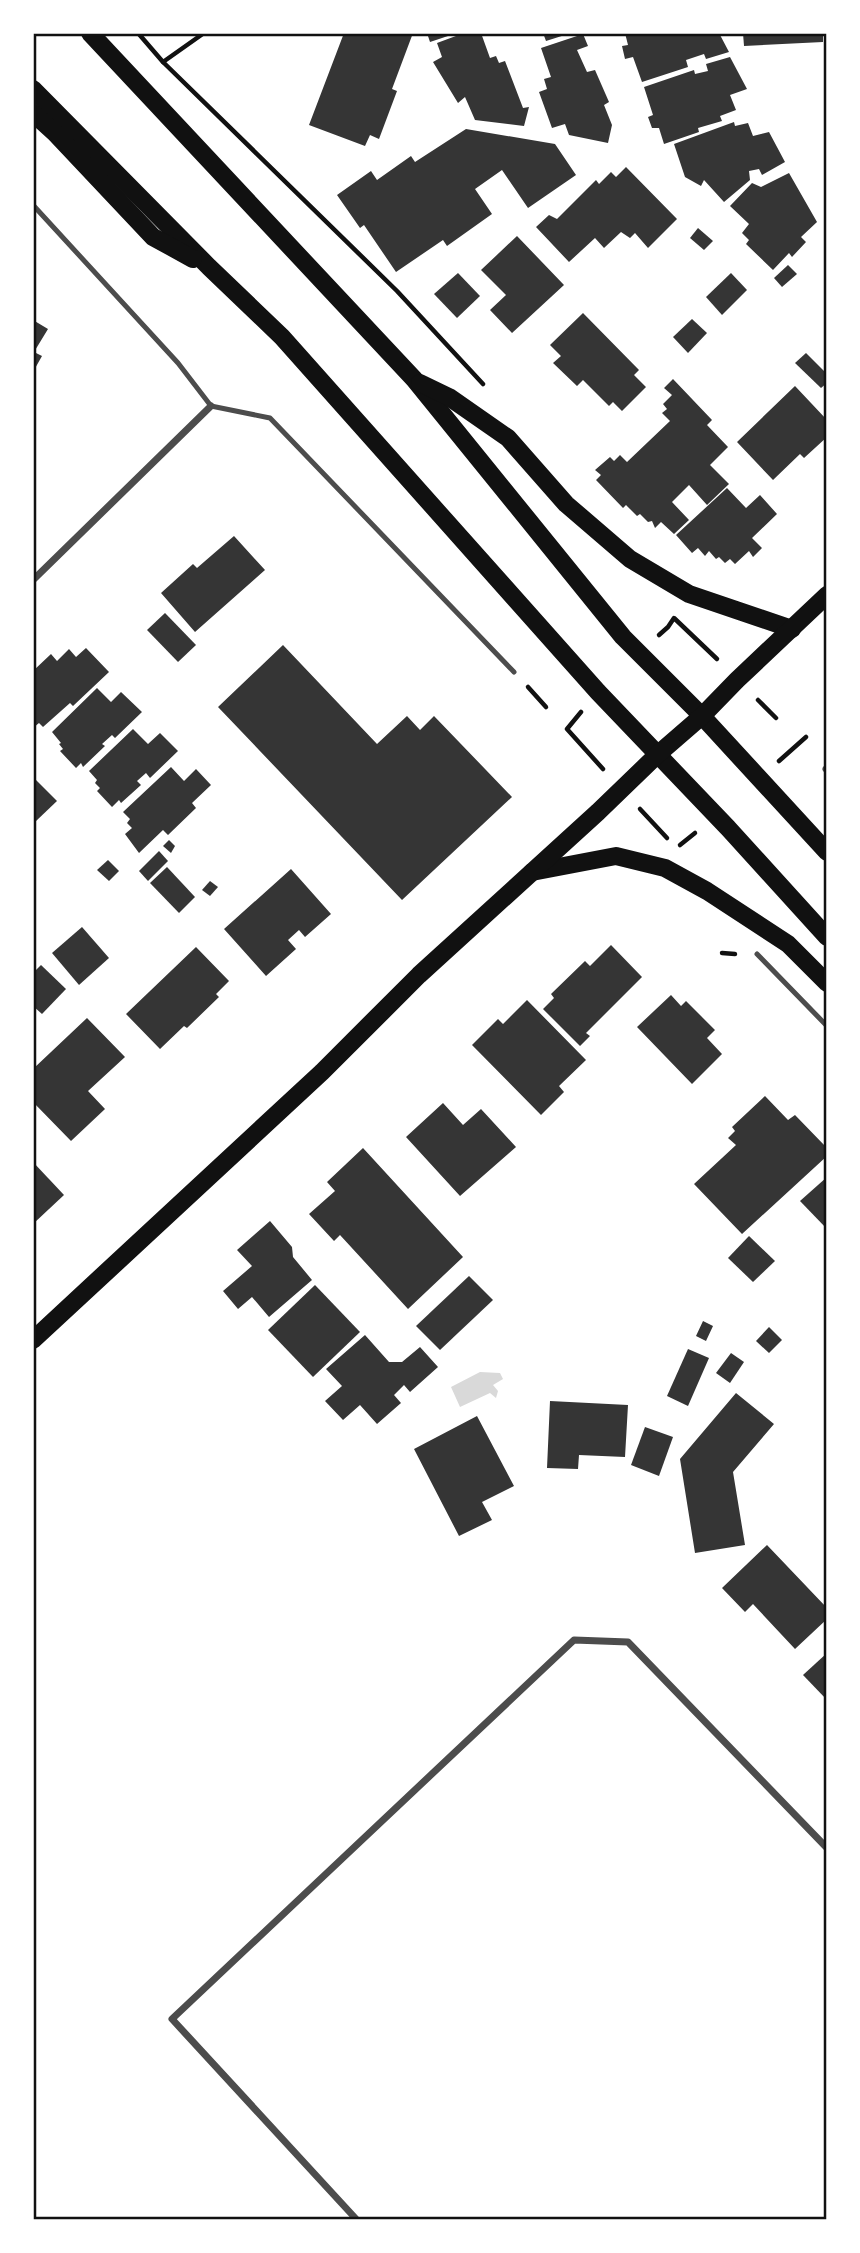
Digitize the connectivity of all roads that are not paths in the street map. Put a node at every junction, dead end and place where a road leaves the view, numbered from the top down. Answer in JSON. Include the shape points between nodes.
{"nodes":[{"id":1,"x":90,"y":33,"type":"edge"},
{"id":2,"x":33,"y":89,"type":"edge"},
{"id":3,"x":33,"y":113,"type":"edge"},
{"id":4,"x":33,"y":205,"type":"edge"},
{"id":5,"x":209,"y":267,"type":"junction"},
{"id":6,"x":414,"y":379,"type":"junction"},
{"id":7,"x":211,"y":406,"type":"junction"},
{"id":8,"x":33,"y":580,"type":"edge"},
{"id":9,"x":827,"y":595,"type":"edge"},
{"id":10,"x":792,"y":629,"type":"junction"},
{"id":11,"x":514,"y":672,"type":"dead end"},
{"id":12,"x":702,"y":716,"type":"junction"},
{"id":13,"x":657,"y":755,"type":"junction"},
{"id":14,"x":827,"y":852,"type":"edge"},
{"id":15,"x":532,"y":873,"type":"junction"},
{"id":16,"x":827,"y":937,"type":"edge"},
{"id":17,"x":757,"y":954,"type":"dead end"},
{"id":18,"x":827,"y":983,"type":"edge"},
{"id":19,"x":827,"y":1026,"type":"edge"},
{"id":20,"x":33,"y":1340,"type":"edge"},
{"id":21,"x":827,"y":1848,"type":"edge"},
{"id":22,"x":357,"y":2220,"type":"edge"}],
"edges":[{"from":1,"to":6,"type":"main road"},
{"from":2,"to":5,"type":"main road"},
{"from":3,"to":5,"type":"main road","via":[[153,237]]},
{"from":4,"to":7,"type":"lane","via":[[178,363]]},
{"from":5,"to":13,"type":"main road","via":[[282,337]]},
{"from":6,"to":10,"type":"main road","via":[[508,438],[566,504],[630,559],[689,594]]},
{"from":6,"to":12,"type":"main road","via":[[623,638]]},
{"from":7,"to":8,"type":"street"},
{"from":7,"to":11,"type":"lane","via":[[270,418]]},
{"from":9,"to":10,"type":"main road"},
{"from":10,"to":12,"type":"main road"},
{"from":12,"to":13,"type":"main road"},
{"from":12,"to":14,"type":"main road"},
{"from":13,"to":15,"type":"main road"},
{"from":13,"to":16,"type":"main road"},
{"from":15,"to":18,"type":"main road","via":[[616,856],[665,868],[788,944]]},
{"from":15,"to":20,"type":"main road"},
{"from":17,"to":19,"type":"lane"},
{"from":21,"to":22,"type":"street","via":[[628,1642],[573,1640],[172,2019]]}]}
